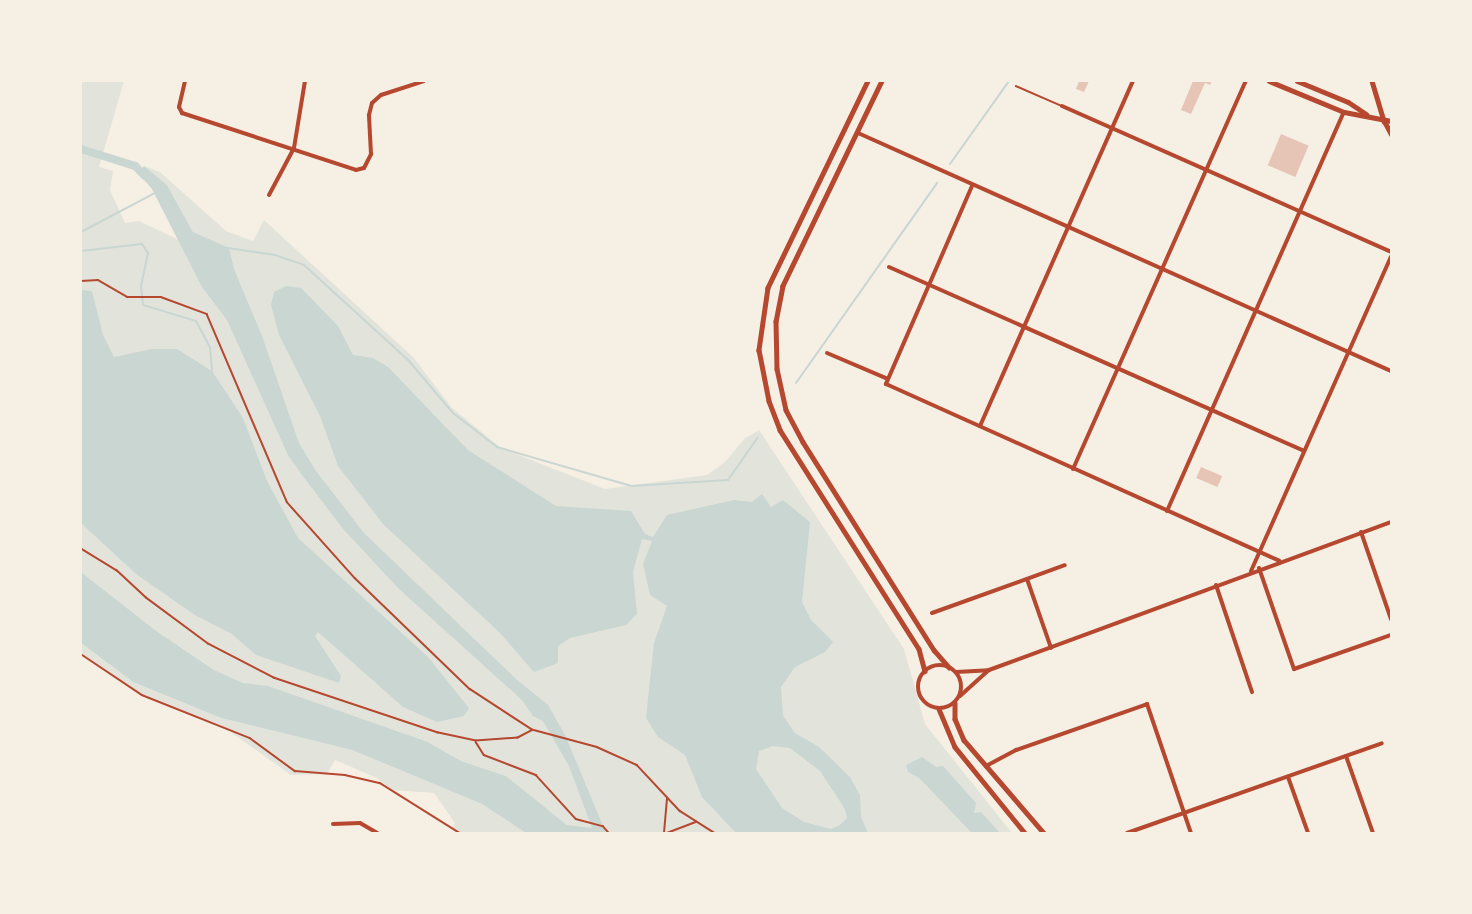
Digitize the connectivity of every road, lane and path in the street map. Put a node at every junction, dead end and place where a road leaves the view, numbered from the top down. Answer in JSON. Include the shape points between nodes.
{"nodes":[{"id":1,"x":185,"y":81,"type":"edge"},
{"id":2,"x":305,"y":81,"type":"edge"},
{"id":3,"x":424,"y":81,"type":"edge"},
{"id":4,"x":868,"y":81,"type":"edge"},
{"id":5,"x":882,"y":81,"type":"edge"},
{"id":6,"x":1133,"y":81,"type":"edge"},
{"id":7,"x":1245,"y":81,"type":"edge"},
{"id":8,"x":1269,"y":81,"type":"edge"},
{"id":9,"x":1297,"y":81,"type":"edge"},
{"id":10,"x":1372,"y":81,"type":"edge"},
{"id":11,"x":1016,"y":86,"type":"dead end"},
{"id":12,"x":1062,"y":106,"type":"joint"},
{"id":13,"x":1344,"y":112,"type":"junction"},
{"id":14,"x":1368,"y":115,"type":"junction"},
{"id":15,"x":1388,"y":121,"type":"edge"},
{"id":16,"x":1112,"y":128,"type":"junction"},
{"id":17,"x":858,"y":133,"type":"junction"},
{"id":18,"x":1391,"y":134,"type":"edge"},
{"id":19,"x":294,"y":148,"type":"junction"},
{"id":20,"x":1206,"y":170,"type":"junction"},
{"id":21,"x":972,"y":186,"type":"junction"},
{"id":22,"x":269,"y":195,"type":"dead end"},
{"id":23,"x":1300,"y":211,"type":"junction"},
{"id":24,"x":1068,"y":228,"type":"junction"},
{"id":25,"x":1391,"y":252,"type":"edge"},
{"id":26,"x":1391,"y":257,"type":"edge"},
{"id":27,"x":889,"y":267,"type":"dead end"},
{"id":28,"x":1161,"y":270,"type":"junction"},
{"id":29,"x":81,"y":281,"type":"edge"},
{"id":30,"x":930,"y":285,"type":"junction"},
{"id":31,"x":1255,"y":311,"type":"junction"},
{"id":32,"x":1024,"y":326,"type":"junction"},
{"id":33,"x":1348,"y":352,"type":"junction"},
{"id":34,"x":827,"y":353,"type":"dead end"},
{"id":35,"x":1118,"y":368,"type":"junction"},
{"id":36,"x":1391,"y":371,"type":"edge"},
{"id":37,"x":888,"y":379,"type":"junction"},
{"id":38,"x":1212,"y":410,"type":"junction"},
{"id":39,"x":980,"y":426,"type":"junction"},
{"id":40,"x":1304,"y":451,"type":"junction"},
{"id":41,"x":1073,"y":468,"type":"junction"},
{"id":42,"x":1167,"y":511,"type":"junction"},
{"id":43,"x":1391,"y":522,"type":"edge"},
{"id":44,"x":1361,"y":532,"type":"junction"},
{"id":45,"x":81,"y":549,"type":"edge"},
{"id":46,"x":1258,"y":552,"type":"junction"},
{"id":47,"x":1279,"y":561,"type":"junction"},
{"id":48,"x":1065,"y":565,"type":"dead end"},
{"id":49,"x":1259,"y":568,"type":"junction"},
{"id":50,"x":1250,"y":571,"type":"junction"},
{"id":51,"x":1027,"y":579,"type":"junction"},
{"id":52,"x":1216,"y":585,"type":"junction"},
{"id":53,"x":932,"y":613,"type":"dead end"},
{"id":54,"x":1391,"y":620,"type":"edge"},
{"id":55,"x":1391,"y":635,"type":"edge"},
{"id":56,"x":1051,"y":648,"type":"junction"},
{"id":57,"x":81,"y":654,"type":"edge"},
{"id":58,"x":949,"y":667,"type":"junction"},
{"id":59,"x":989,"y":670,"type":"junction"},
{"id":60,"x":925,"y":671,"type":"junction"},
{"id":61,"x":956,"y":672,"type":"junction"},
{"id":62,"x":1252,"y":692,"type":"dead end"},
{"id":63,"x":960,"y":696,"type":"junction"},
{"id":64,"x":955,"y":703,"type":"junction"},
{"id":65,"x":939,"y":709,"type":"junction"},
{"id":66,"x":533,"y":730,"type":"junction"},
{"id":67,"x":476,"y":741,"type":"junction"},
{"id":68,"x":1382,"y":743,"type":"dead end"},
{"id":69,"x":1346,"y":756,"type":"junction"},
{"id":70,"x":986,"y":766,"type":"junction"},
{"id":71,"x":1288,"y":777,"type":"junction"},
{"id":72,"x":668,"y":797,"type":"junction"},
{"id":73,"x":1184,"y":813,"type":"junction"},
{"id":74,"x":696,"y":822,"type":"junction"},
{"id":75,"x":333,"y":824,"type":"dead end"},
{"id":76,"x":377,"y":833,"type":"edge"},
{"id":77,"x":460,"y":833,"type":"edge"},
{"id":78,"x":609,"y":833,"type":"edge"},
{"id":79,"x":665,"y":833,"type":"edge"},
{"id":80,"x":715,"y":833,"type":"edge"},
{"id":81,"x":1025,"y":833,"type":"edge"},
{"id":82,"x":1044,"y":833,"type":"edge"},
{"id":83,"x":1127,"y":833,"type":"edge"},
{"id":84,"x":1191,"y":833,"type":"edge"},
{"id":85,"x":1308,"y":833,"type":"edge"},
{"id":86,"x":1373,"y":833,"type":"edge"}],
"edges":[{"from":1,"to":19,"type":"street","via":[[180,110]]},
{"from":2,"to":19,"type":"street"},
{"from":3,"to":19,"type":"street","via":[[381,95],[372,103],[371,154],[364,168],[349,170]]},
{"from":4,"to":60,"type":"street","via":[[768,288],[759,350],[769,401],[780,430],[919,649]]},
{"from":5,"to":17,"type":"street"},
{"from":6,"to":16,"type":"street"},
{"from":7,"to":20,"type":"street"},
{"from":8,"to":13,"type":"main road"},
{"from":9,"to":14,"type":"main road","via":[[1348,102]]},
{"from":10,"to":15,"type":"street"},
{"from":11,"to":12,"type":"lane"},
{"from":12,"to":16,"type":"street"},
{"from":13,"to":14,"type":"main road"},
{"from":13,"to":23,"type":"street"},
{"from":14,"to":15,"type":"main road"},
{"from":15,"to":18,"type":"main road"},
{"from":16,"to":20,"type":"street"},
{"from":16,"to":24,"type":"street"},
{"from":17,"to":21,"type":"street"},
{"from":17,"to":58,"type":"street","via":[[783,286],[776,321],[777,369],[786,410],[803,442],[939,658]]},
{"from":19,"to":22,"type":"street"},
{"from":20,"to":23,"type":"street"},
{"from":20,"to":28,"type":"street"},
{"from":21,"to":24,"type":"street"},
{"from":21,"to":30,"type":"street"},
{"from":23,"to":25,"type":"street"},
{"from":23,"to":31,"type":"street"},
{"from":24,"to":28,"type":"street"},
{"from":24,"to":32,"type":"street"},
{"from":26,"to":33,"type":"street"},
{"from":27,"to":30,"type":"street"},
{"from":28,"to":31,"type":"street"},
{"from":28,"to":35,"type":"street"},
{"from":29,"to":66,"type":"path","via":[[98,280],[132,298],[150,296],[196,307],[207,314],[230,361],[279,488],[327,550],[470,688]]},
{"from":30,"to":32,"type":"street"},
{"from":30,"to":37,"type":"street"},
{"from":31,"to":33,"type":"street"},
{"from":31,"to":38,"type":"street"},
{"from":32,"to":35,"type":"street"},
{"from":32,"to":39,"type":"street"},
{"from":33,"to":36,"type":"street"},
{"from":33,"to":40,"type":"street"},
{"from":34,"to":37,"type":"street"},
{"from":35,"to":38,"type":"street"},
{"from":35,"to":41,"type":"street"},
{"from":37,"to":39,"type":"street","via":[[886,384]]},
{"from":38,"to":40,"type":"street"},
{"from":38,"to":42,"type":"street"},
{"from":39,"to":41,"type":"street"},
{"from":40,"to":46,"type":"street"},
{"from":41,"to":42,"type":"street"},
{"from":42,"to":46,"type":"street"},
{"from":43,"to":44,"type":"street"},
{"from":44,"to":47,"type":"street"},
{"from":44,"to":54,"type":"street"},
{"from":45,"to":67,"type":"path","via":[[117,571],[208,644],[274,678],[438,733]]},
{"from":46,"to":47,"type":"street"},
{"from":46,"to":50,"type":"street"},
{"from":47,"to":49,"type":"street"},
{"from":48,"to":51,"type":"street"},
{"from":49,"to":50,"type":"street"},
{"from":49,"to":55,"type":"street","via":[[1294,669]]},
{"from":50,"to":52,"type":"street"},
{"from":51,"to":53,"type":"street"},
{"from":51,"to":56,"type":"street"},
{"from":52,"to":56,"type":"street"},
{"from":52,"to":62,"type":"street"},
{"from":56,"to":59,"type":"street"},
{"from":57,"to":77,"type":"path","via":[[142,694],[250,738],[295,771],[345,775],[380,783]]},
{"from":58,"to":60,"type":"street","via":[[936,665]]},
{"from":58,"to":61,"type":"street"},
{"from":59,"to":61,"type":"street"},
{"from":59,"to":63,"type":"street"},
{"from":60,"to":65,"type":"street","via":[[918,682],[920,696],[928,706]]},
{"from":61,"to":63,"type":"street"},
{"from":63,"to":64,"type":"street"},
{"from":64,"to":65,"type":"street"},
{"from":64,"to":70,"type":"street","via":[[955,718],[964,740]]},
{"from":65,"to":81,"type":"street","via":[[955,747]]},
{"from":66,"to":67,"type":"path","via":[[518,738]]},
{"from":66,"to":72,"type":"path","via":[[622,757],[637,765]]},
{"from":67,"to":78,"type":"path","via":[[478,751],[484,755],[536,776],[576,819],[603,826]]},
{"from":68,"to":69,"type":"street"},
{"from":69,"to":71,"type":"street"},
{"from":69,"to":86,"type":"street"},
{"from":70,"to":73,"type":"street","via":[[1016,750],[1147,704]]},
{"from":70,"to":82,"type":"street"},
{"from":71,"to":73,"type":"street"},
{"from":71,"to":85,"type":"street"},
{"from":72,"to":74,"type":"path"},
{"from":72,"to":79,"type":"path"},
{"from":73,"to":83,"type":"street"},
{"from":73,"to":84,"type":"street"},
{"from":74,"to":79,"type":"path"},
{"from":74,"to":80,"type":"path"},
{"from":75,"to":76,"type":"street","via":[[360,823]]}]}
